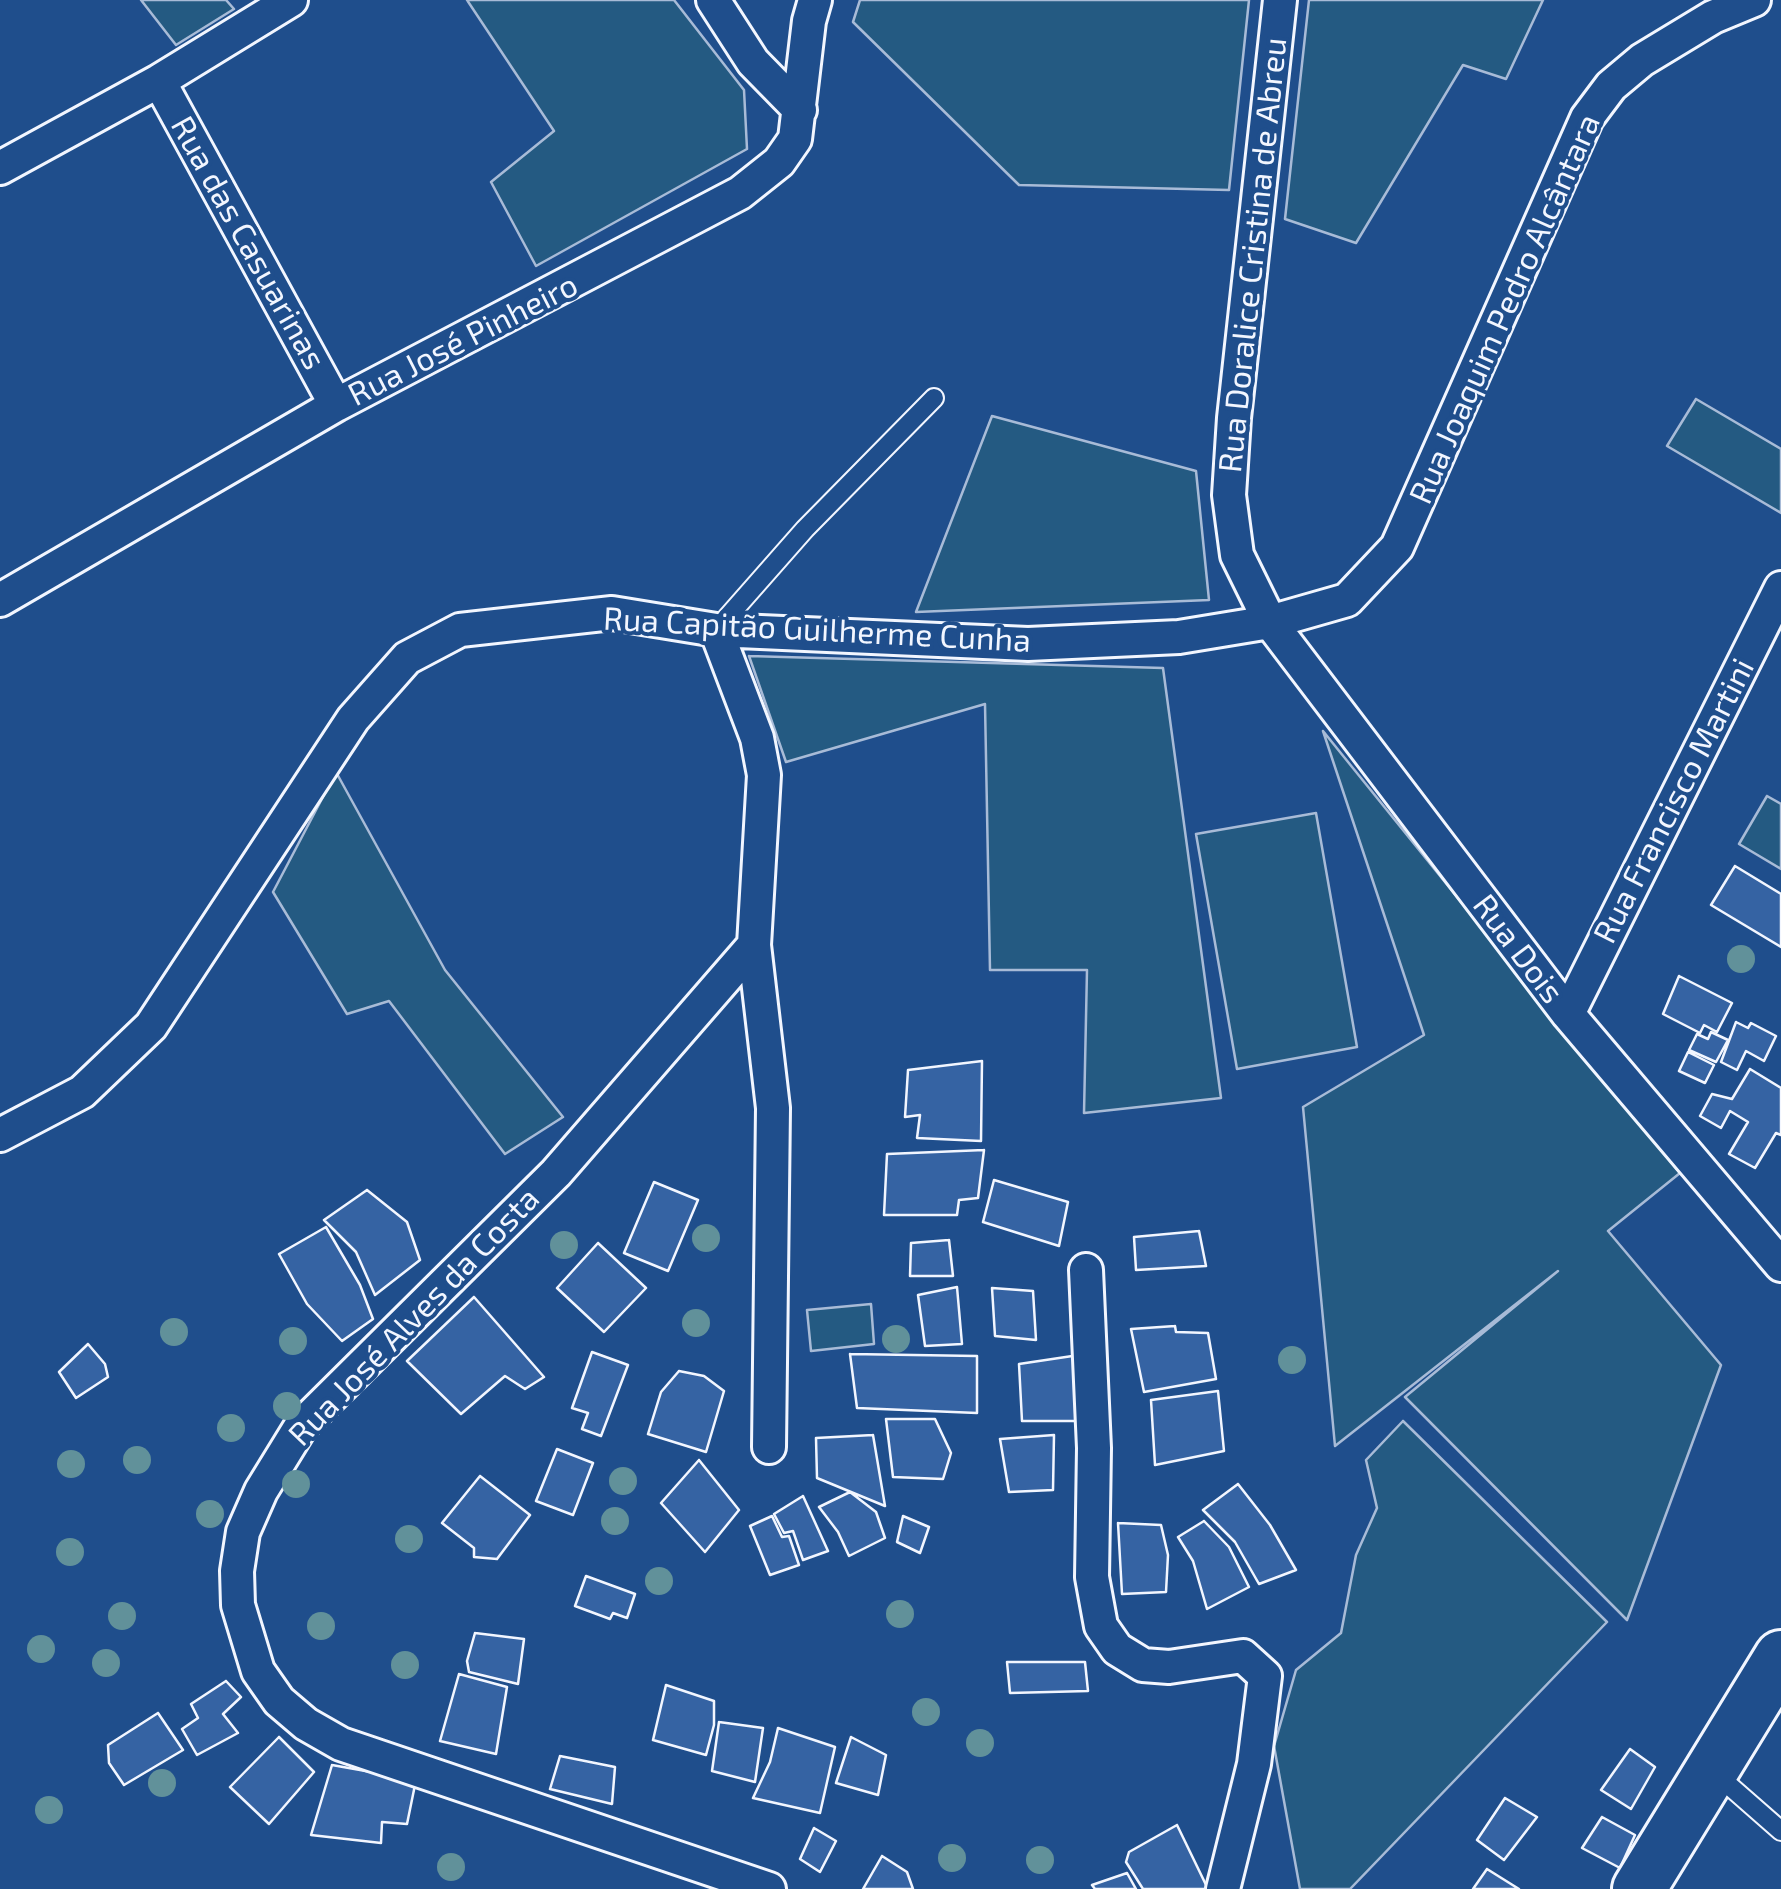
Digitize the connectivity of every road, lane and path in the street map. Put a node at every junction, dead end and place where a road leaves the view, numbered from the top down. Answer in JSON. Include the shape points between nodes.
{"nodes":[{"id":1,"x":291,"y":0,"type":"edge"},
{"id":2,"x":713,"y":0,"type":"edge"},
{"id":3,"x":816,"y":0,"type":"edge"},
{"id":4,"x":1280,"y":0,"type":"edge"},
{"id":5,"x":1754,"y":0,"type":"edge"},
{"id":6,"x":159,"y":81,"type":"junction"},
{"id":7,"x":800,"y":110,"type":"junction"},
{"id":8,"x":0,"y":168,"type":"edge"},
{"id":9,"x":934,"y":398,"type":"dead end"},
{"id":10,"x":336,"y":405,"type":"junction"},
{"id":11,"x":1781,"y":588,"type":"edge"},
{"id":12,"x":0,"y":600,"type":"edge"},
{"id":13,"x":1270,"y":622,"type":"junction"},
{"id":14,"x":716,"y":630,"type":"junction"},
{"id":15,"x":754,"y":944,"type":"junction"},
{"id":16,"x":1568,"y":1014,"type":"junction"},
{"id":17,"x":0,"y":1135,"type":"edge"},
{"id":18,"x":1781,"y":1265,"type":"edge"},
{"id":19,"x":1086,"y":1270,"type":"dead end"},
{"id":20,"x":770,"y":1448,"type":"dead end"},
{"id":21,"x":1781,"y":1658,"type":"edge"},
{"id":22,"x":1712,"y":1771,"type":"junction"},
{"id":23,"x":1781,"y":1831,"type":"edge"},
{"id":24,"x":769,"y":1889,"type":"edge"},
{"id":25,"x":1223,"y":1889,"type":"edge"},
{"id":26,"x":1639,"y":1889,"type":"edge"}],
"edges":[{"from":1,"to":6,"type":"street"},
{"from":2,"to":7,"type":"street","via":[[753,62]]},
{"from":3,"to":7,"type":"street","name":"Rua José Pinheiro"},
{"from":4,"to":13,"type":"street","name":"Rua Doralice Cristina de Abreu","via":[[1228,494],[1237,555]]},
{"from":5,"to":13,"type":"street","name":"Rua Joaquim Pedro Alcântara","via":[[1677,38],[1611,86],[1573,146],[1398,547],[1347,600]]},
{"from":6,"to":8,"type":"street"},
{"from":6,"to":10,"type":"street","name":"Rua das Casuarinas"},
{"from":7,"to":10,"type":"street","name":"Rua José Pinheiro","via":[[795,139],[779,162],[740,193]]},
{"from":9,"to":14,"type":"lane"},
{"from":10,"to":12,"type":"street","name":"Rua José Pinheiro"},
{"from":11,"to":16,"type":"street","name":"Rua Francisco Martini"},
{"from":13,"to":14,"type":"street","name":"Rua Capitão Guilherme Cunha","via":[[1179,637],[1028,644]]},
{"from":13,"to":16,"type":"street","name":"Rua Dois"},
{"from":14,"to":15,"type":"street","via":[[764,775]]},
{"from":14,"to":17,"type":"street","name":"Rua Capitão Guilherme Cunha","via":[[612,613],[460,630],[407,658],[353,719],[151,1026],[82,1092]]},
{"from":15,"to":20,"type":"street","via":[[773,1108]]},
{"from":15,"to":24,"type":"street","name":"Rua José Alves da Costa","via":[[556,1173],[301,1426],[277,1459],[243,1532],[237,1588],[246,1642],[278,1701],[341,1744]]},
{"from":16,"to":18,"type":"street","name":"Rua Dois"},
{"from":19,"to":25,"type":"street","via":[[1092,1577],[1101,1626],[1118,1649],[1144,1665],[1243,1656],[1265,1676],[1254,1764]]},
{"from":21,"to":22,"type":"main road"},
{"from":22,"to":23,"type":"lane"},
{"from":22,"to":26,"type":"main road"}]}
